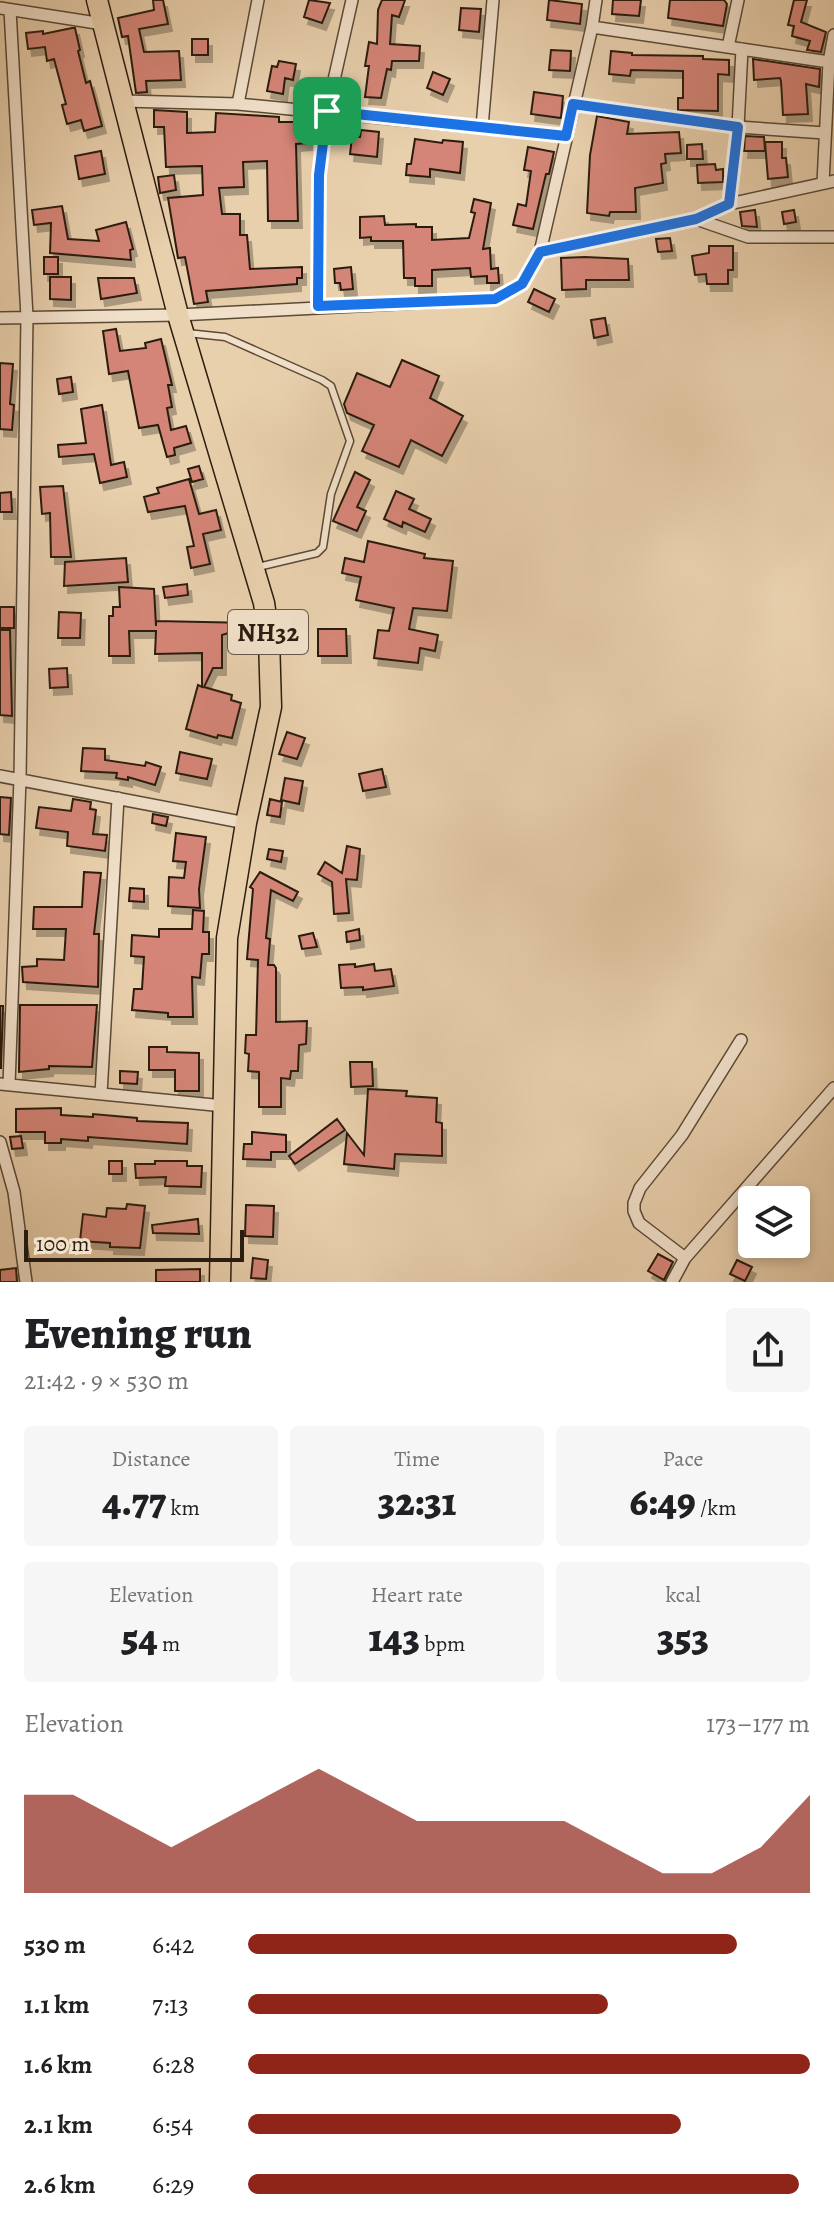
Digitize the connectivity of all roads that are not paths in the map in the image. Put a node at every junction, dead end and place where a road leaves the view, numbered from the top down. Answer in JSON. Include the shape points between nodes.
{"nodes":[{"id":1,"x":97,"y":0,"type":"edge"},
{"id":2,"x":258,"y":0,"type":"edge"},
{"id":3,"x":352,"y":0,"type":"edge"},
{"id":4,"x":493,"y":0,"type":"edge"},
{"id":5,"x":596,"y":0,"type":"edge"},
{"id":6,"x":738,"y":0,"type":"edge"},
{"id":7,"x":5,"y":9,"type":"edge"},
{"id":8,"x":103,"y":24,"type":"junction"},
{"id":9,"x":592,"y":27,"type":"junction"},
{"id":10,"x":834,"y":35,"type":"edge"},
{"id":11,"x":728,"y":47,"type":"junction"},
{"id":12,"x":742,"y":49,"type":"junction"},
{"id":13,"x":829,"y":62,"type":"junction"},
{"id":14,"x":124,"y":101,"type":"junction"},
{"id":15,"x":238,"y":104,"type":"junction"},
{"id":16,"x":573,"y":104,"type":"junction"},
{"id":17,"x":327,"y":111,"type":"junction"},
{"id":18,"x":482,"y":127,"type":"junction"},
{"id":19,"x":738,"y":127,"type":"junction"},
{"id":20,"x":825,"y":133,"type":"junction"},
{"id":21,"x":566,"y":136,"type":"junction"},
{"id":22,"x":828,"y":182,"type":"edge"},
{"id":23,"x":729,"y":204,"type":"junction"},
{"id":24,"x":696,"y":219,"type":"junction"},
{"id":25,"x":834,"y":237,"type":"edge"},
{"id":26,"x":540,"y":252,"type":"junction"},
{"id":27,"x":318,"y":306,"type":"junction"},
{"id":28,"x":27,"y":317,"type":"junction"},
{"id":29,"x":0,"y":318,"type":"edge"},
{"id":30,"x":180,"y":324,"type":"junction"},
{"id":31,"x":254,"y":568,"type":"junction"},
{"id":32,"x":0,"y":776,"type":"edge"},
{"id":33,"x":20,"y":778,"type":"junction"},
{"id":34,"x":118,"y":798,"type":"junction"},
{"id":35,"x":246,"y":823,"type":"junction"},
{"id":36,"x":741,"y":1040,"type":"dead end"},
{"id":37,"x":4,"y":1085,"type":"edge"},
{"id":38,"x":834,"y":1088,"type":"edge"},
{"id":39,"x":101,"y":1094,"type":"junction"},
{"id":40,"x":224,"y":1106,"type":"junction"},
{"id":41,"x":0,"y":1142,"type":"edge"},
{"id":42,"x":685,"y":1258,"type":"junction"},
{"id":43,"x":26,"y":1282,"type":"edge"},
{"id":44,"x":220,"y":1282,"type":"edge"},
{"id":45,"x":672,"y":1282,"type":"edge"}],
"edges":[{"from":1,"to":8,"type":"highway","number":"NH32"},
{"from":2,"to":15,"type":"street"},
{"from":3,"to":17,"type":"street"},
{"from":4,"to":18,"type":"street"},
{"from":5,"to":9,"type":"street"},
{"from":6,"to":11,"type":"street"},
{"from":7,"to":8,"type":"street"},
{"from":7,"to":28,"type":"street"},
{"from":8,"to":14,"type":"highway","number":"NH32"},
{"from":9,"to":11,"type":"street"},
{"from":9,"to":16,"type":"street"},
{"from":10,"to":13,"type":"street"},
{"from":11,"to":12,"type":"street"},
{"from":12,"to":13,"type":"street"},
{"from":12,"to":19,"type":"street"},
{"from":13,"to":20,"type":"street"},
{"from":14,"to":15,"type":"street"},
{"from":14,"to":30,"type":"highway","number":"NH32"},
{"from":15,"to":17,"type":"street"},
{"from":16,"to":19,"type":"street"},
{"from":16,"to":21,"type":"street"},
{"from":17,"to":18,"type":"street"},
{"from":17,"to":27,"type":"street","via":[[319,175]]},
{"from":18,"to":21,"type":"street"},
{"from":19,"to":20,"type":"street"},
{"from":19,"to":23,"type":"street"},
{"from":20,"to":22,"type":"street"},
{"from":21,"to":26,"type":"street"},
{"from":22,"to":23,"type":"street"},
{"from":23,"to":24,"type":"street"},
{"from":24,"to":25,"type":"street","via":[[748,237]]},
{"from":24,"to":26,"type":"street"},
{"from":26,"to":27,"type":"street","via":[[522,284],[495,299]]},
{"from":27,"to":30,"type":"street"},
{"from":28,"to":29,"type":"street"},
{"from":28,"to":30,"type":"street"},
{"from":28,"to":33,"type":"street"},
{"from":30,"to":31,"type":"highway","number":"NH32"},
{"from":30,"to":31,"type":"lane","via":[[225,337],[322,380],[331,386],[343,417],[350,441],[331,494],[323,547]]},
{"from":31,"to":35,"type":"highway","number":"NH32","via":[[269,638],[271,707]]},
{"from":32,"to":33,"type":"street"},
{"from":33,"to":34,"type":"street"},
{"from":33,"to":37,"type":"street"},
{"from":34,"to":35,"type":"street"},
{"from":34,"to":39,"type":"street"},
{"from":35,"to":40,"type":"highway","number":"NH32","via":[[227,938]]},
{"from":36,"to":42,"type":"street","via":[[634,1203],[639,1223]]},
{"from":37,"to":39,"type":"street"},
{"from":38,"to":42,"type":"street"},
{"from":39,"to":40,"type":"street"},
{"from":40,"to":44,"type":"highway","number":"NH32"},
{"from":41,"to":43,"type":"street","via":[[14,1192]]},
{"from":42,"to":45,"type":"street"}]}
